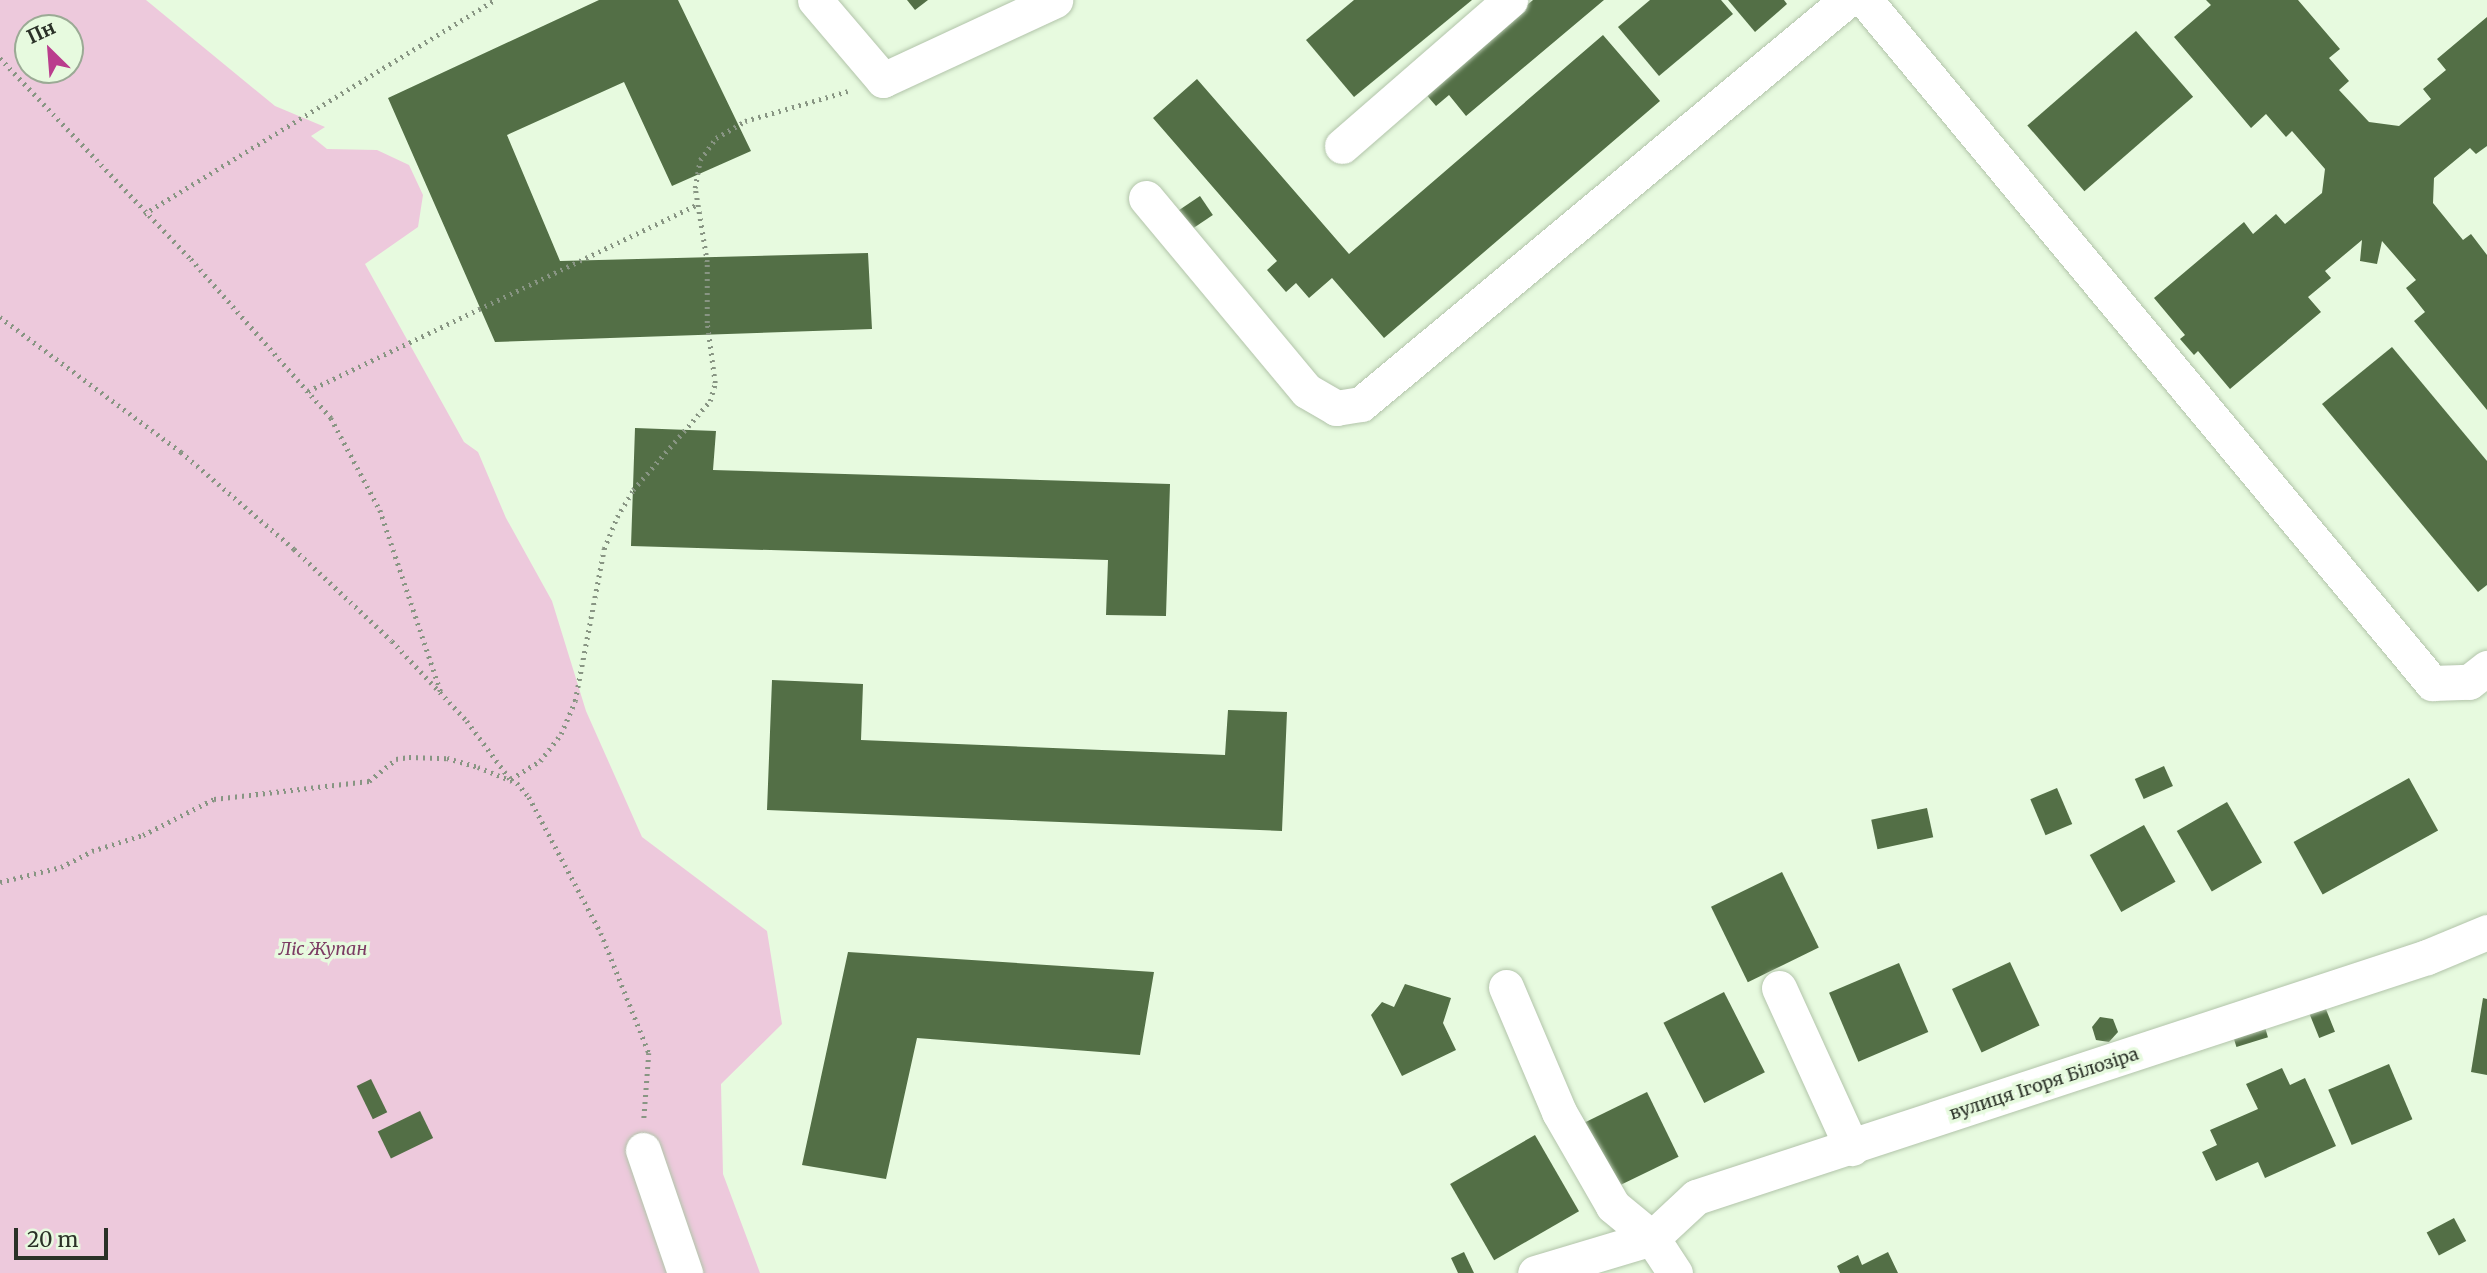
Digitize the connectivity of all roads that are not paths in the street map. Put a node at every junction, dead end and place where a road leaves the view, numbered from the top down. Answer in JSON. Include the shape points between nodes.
{"nodes":[{"id":1,"x":815,"y":0,"type":"edge"},
{"id":2,"x":1055,"y":0,"type":"edge"},
{"id":3,"x":1510,"y":0,"type":"edge"},
{"id":4,"x":1847,"y":0,"type":"edge"},
{"id":5,"x":1865,"y":0,"type":"edge"},
{"id":6,"x":1342,"y":146,"type":"dead end"},
{"id":7,"x":1146,"y":198,"type":"dead end"},
{"id":8,"x":2487,"y":668,"type":"edge"},
{"id":9,"x":2487,"y":932,"type":"edge"},
{"id":10,"x":1506,"y":987,"type":"dead end"},
{"id":11,"x":1779,"y":988,"type":"dead end"},
{"id":12,"x":1852,"y":1148,"type":"junction"},
{"id":13,"x":643,"y":1150,"type":"road end"},
{"id":14,"x":1652,"y":1238,"type":"junction"},
{"id":15,"x":685,"y":1273,"type":"edge"},
{"id":16,"x":1535,"y":1273,"type":"edge"},
{"id":17,"x":1675,"y":1273,"type":"edge"}],
"edges":[{"from":1,"to":2,"type":"street","via":[[883,80]]},
{"from":3,"to":6,"type":"street"},
{"from":4,"to":7,"type":"street","via":[[1362,404],[1336,408],[1307,391]]},
{"from":5,"to":8,"type":"street","via":[[2432,683],[2469,682]]},
{"from":9,"to":12,"type":"street","name":"вулиця Ігоря Білозіра","via":[[2427,957]]},
{"from":10,"to":14,"type":"street","via":[[1559,1112],[1599,1183],[1613,1206]]},
{"from":11,"to":12,"type":"street"},
{"from":12,"to":14,"type":"street","name":"вулиця Ігоря Білозіра","via":[[1696,1197]]},
{"from":13,"to":15,"type":"street"},
{"from":14,"to":16,"type":"street"},
{"from":14,"to":17,"type":"street"}]}
